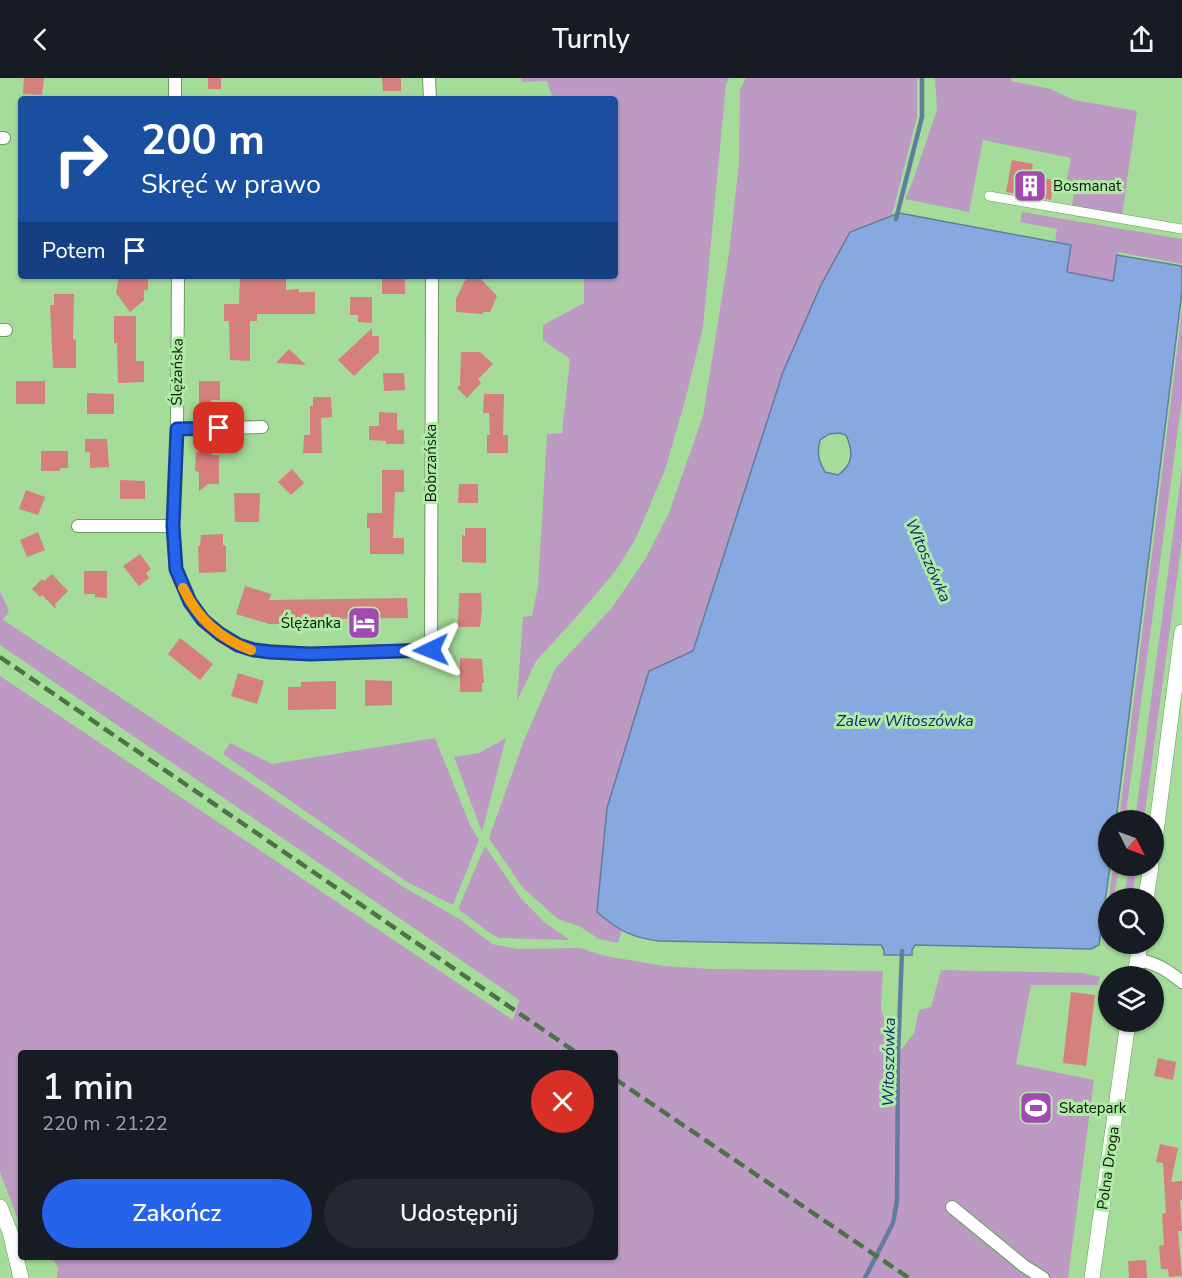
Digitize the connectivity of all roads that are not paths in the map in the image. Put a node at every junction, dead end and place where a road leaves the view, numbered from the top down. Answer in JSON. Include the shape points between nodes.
{"nodes":[{"id":1,"x":175,"y":78,"type":"edge"},
{"id":2,"x":429,"y":78,"type":"edge"},
{"id":3,"x":176,"y":96,"type":"edge"},
{"id":4,"x":430,"y":96,"type":"edge"},
{"id":5,"x":989,"y":196,"type":"dead end"},
{"id":6,"x":1182,"y":229,"type":"edge"},
{"id":7,"x":178,"y":279,"type":"edge"},
{"id":8,"x":432,"y":279,"type":"edge"},
{"id":9,"x":262,"y":427,"type":"dead end"},
{"id":10,"x":177,"y":429,"type":"junction"},
{"id":11,"x":78,"y":526,"type":"dead end"},
{"id":12,"x":173,"y":526,"type":"junction"},
{"id":13,"x":1182,"y":632,"type":"edge"},
{"id":14,"x":431,"y":650,"type":"joint"},
{"id":15,"x":1159,"y":810,"type":"edge"},
{"id":16,"x":1139,"y":954,"type":"edge"},
{"id":17,"x":1138,"y":960,"type":"junction"},
{"id":18,"x":1137,"y":966,"type":"edge"},
{"id":19,"x":1182,"y":982,"type":"edge"},
{"id":20,"x":1127,"y":1032,"type":"edge"},
{"id":21,"x":0,"y":1207,"type":"edge"},
{"id":22,"x":952,"y":1208,"type":"dead end"},
{"id":23,"x":21,"y":1278,"type":"edge"},
{"id":24,"x":1043,"y":1278,"type":"edge"},
{"id":25,"x":1092,"y":1278,"type":"edge"}],
"edges":[{"from":1,"to":3,"type":"street"},
{"from":2,"to":4,"type":"street"},
{"from":5,"to":6,"type":"street"},
{"from":7,"to":10,"type":"street","name":"Ślężańska"},
{"from":8,"to":14,"type":"street","name":"Bobrzańska"},
{"from":9,"to":10,"type":"street"},
{"from":10,"to":12,"type":"street","name":"Ślężańska"},
{"from":11,"to":12,"type":"street"},
{"from":12,"to":14,"type":"street","name":"Ślężańska","via":[[176,569],[190,602],[203,620],[238,645],[310,654]]},
{"from":13,"to":15,"type":"street"},
{"from":16,"to":17,"type":"street"},
{"from":17,"to":18,"type":"street"},
{"from":17,"to":19,"type":"street","via":[[1164,967]]},
{"from":20,"to":25,"type":"street","name":"Polna Droga"},
{"from":21,"to":23,"type":"street"},
{"from":22,"to":24,"type":"street"}]}
